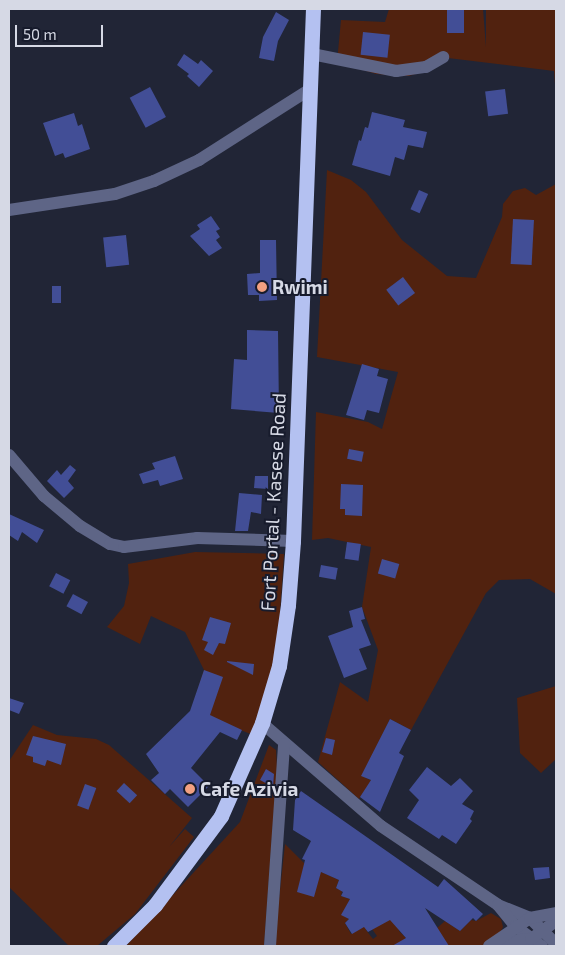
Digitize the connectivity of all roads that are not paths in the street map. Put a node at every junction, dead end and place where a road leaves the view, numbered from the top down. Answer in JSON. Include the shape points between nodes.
{"nodes":[{"id":1,"x":313,"y":9,"type":"edge"},
{"id":2,"x":312,"y":54,"type":"junction"},
{"id":3,"x":443,"y":57,"type":"dead end"},
{"id":4,"x":312,"y":88,"type":"junction"},
{"id":5,"x":9,"y":210,"type":"edge"},
{"id":6,"x":9,"y":455,"type":"edge"},
{"id":7,"x":293,"y":541,"type":"junction"},
{"id":8,"x":262,"y":723,"type":"junction"},
{"id":9,"x":284,"y":744,"type":"junction"},
{"id":10,"x":498,"y":905,"type":"junction"},
{"id":11,"x":556,"y":913,"type":"edge"},
{"id":12,"x":530,"y":918,"type":"junction"},
{"id":13,"x":556,"y":921,"type":"edge"},
{"id":14,"x":515,"y":926,"type":"junction"},
{"id":15,"x":545,"y":930,"type":"junction"},
{"id":16,"x":531,"y":939,"type":"junction"},
{"id":17,"x":493,"y":944,"type":"edge"},
{"id":18,"x":556,"y":944,"type":"edge"},
{"id":19,"x":114,"y":946,"type":"edge"},
{"id":20,"x":270,"y":946,"type":"edge"},
{"id":21,"x":542,"y":946,"type":"edge"}],
"edges":[{"from":1,"to":2,"type":"highway","name":"Fort Portal - Kasese Road"},
{"from":2,"to":3,"type":"street","via":[[396,71],[426,67]]},
{"from":2,"to":4,"type":"highway","name":"Fort Portal - Kasese Road"},
{"from":4,"to":5,"type":"street","via":[[199,160],[154,180],[115,194]]},
{"from":4,"to":7,"type":"highway","name":"Fort Portal - Kasese Road"},
{"from":6,"to":7,"type":"street","via":[[44,496],[80,526],[110,544],[124,547],[197,538]]},
{"from":7,"to":8,"type":"highway","name":"Fort Portal - Kasese Road","via":[[284,635]]},
{"from":8,"to":9,"type":"street"},
{"from":8,"to":19,"type":"highway","name":"Fort Portal - Kasese Road","via":[[231,798],[208,839],[156,905]]},
{"from":9,"to":10,"type":"street","via":[[387,831]]},
{"from":9,"to":20,"type":"street"},
{"from":10,"to":12,"type":"street"},
{"from":10,"to":14,"type":"street"},
{"from":11,"to":12,"type":"street"},
{"from":12,"to":14,"type":"street"},
{"from":12,"to":15,"type":"street"},
{"from":13,"to":15,"type":"street"},
{"from":14,"to":16,"type":"street"},
{"from":14,"to":17,"type":"street"},
{"from":15,"to":16,"type":"street"},
{"from":15,"to":18,"type":"street"},
{"from":16,"to":17,"type":"street"},
{"from":16,"to":21,"type":"street"}]}
